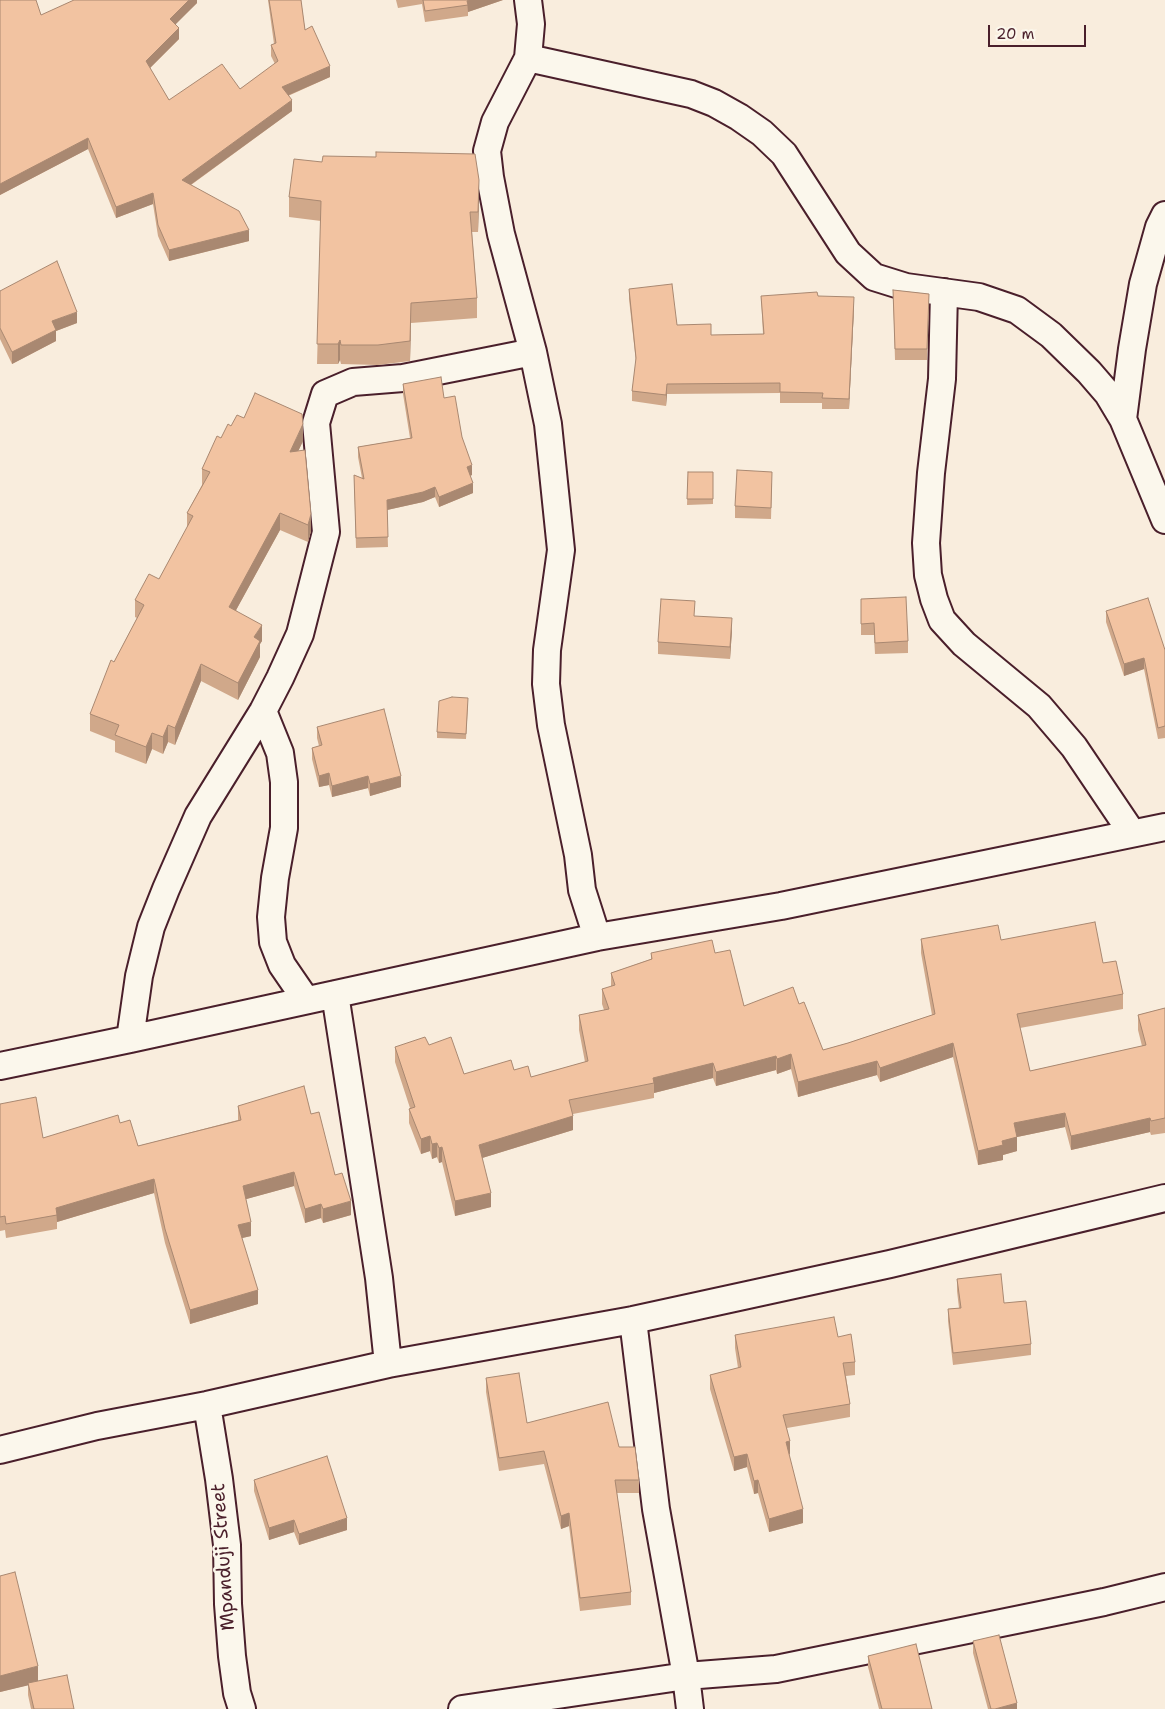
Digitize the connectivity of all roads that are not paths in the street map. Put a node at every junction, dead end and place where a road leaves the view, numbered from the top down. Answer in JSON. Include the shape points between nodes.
{"nodes":[{"id":1,"x":528,"y":0,"type":"edge"},
{"id":2,"x":528,"y":58,"type":"junction"},
{"id":3,"x":1165,"y":216,"type":"edge"},
{"id":4,"x":944,"y":292,"type":"junction"},
{"id":5,"x":533,"y":352,"type":"junction"},
{"id":6,"x":1123,"y":419,"type":"junction"},
{"id":7,"x":1165,"y":520,"type":"edge"},
{"id":8,"x":263,"y":711,"type":"junction"},
{"id":9,"x":1164,"y":828,"type":"edge"},
{"id":10,"x":1132,"y":833,"type":"junction"},
{"id":11,"x":597,"y":937,"type":"junction"},
{"id":12,"x":335,"y":994,"type":"junction"},
{"id":13,"x":306,"y":1000,"type":"junction"},
{"id":14,"x":130,"y":1040,"type":"junction"},
{"id":15,"x":0,"y":1066,"type":"edge"},
{"id":16,"x":1165,"y":1198,"type":"edge"},
{"id":17,"x":633,"y":1320,"type":"junction"},
{"id":18,"x":388,"y":1364,"type":"junction"},
{"id":19,"x":207,"y":1405,"type":"junction"},
{"id":20,"x":0,"y":1450,"type":"edge"},
{"id":21,"x":1165,"y":1586,"type":"edge"},
{"id":22,"x":686,"y":1676,"type":"junction"},
{"id":23,"x":242,"y":1709,"type":"edge"},
{"id":24,"x":462,"y":1709,"type":"edge"},
{"id":25,"x":690,"y":1709,"type":"edge"}],
"edges":[{"from":1,"to":2,"type":"street","via":[[531,24]]},
{"from":2,"to":4,"type":"street","via":[[714,102],[762,133],[784,154],[848,253],[874,277],[906,287]]},
{"from":2,"to":5,"type":"street","via":[[495,122],[487,151],[501,234]]},
{"from":3,"to":6,"type":"street","via":[[1159,226],[1143,284]]},
{"from":4,"to":6,"type":"street","via":[[979,297],[1017,310],[1051,335],[1088,372],[1108,394]]},
{"from":4,"to":10,"type":"street","via":[[942,379],[926,543],[928,575],[934,599],[942,620],[964,644],[1039,706],[1074,747]]},
{"from":5,"to":8,"type":"street","via":[[403,378],[353,382],[325,394],[316,422],[326,532],[300,634]]},
{"from":5,"to":11,"type":"street","via":[[548,424],[560,550],[547,650],[546,684],[582,890]]},
{"from":6,"to":7,"type":"street"},
{"from":8,"to":13,"type":"street","via":[[280,753],[284,782],[284,828],[271,916],[273,942],[282,965]]},
{"from":8,"to":14,"type":"street","via":[[198,816],[166,889],[151,927],[139,976]]},
{"from":9,"to":10,"type":"street"},
{"from":10,"to":11,"type":"street","via":[[781,906]]},
{"from":11,"to":12,"type":"street"},
{"from":12,"to":13,"type":"street"},
{"from":12,"to":18,"type":"street","via":[[378,1269]]},
{"from":13,"to":14,"type":"street"},
{"from":14,"to":15,"type":"street"},
{"from":16,"to":17,"type":"street","via":[[890,1264]]},
{"from":17,"to":18,"type":"street"},
{"from":17,"to":22,"type":"street","via":[[656,1509]]},
{"from":18,"to":19,"type":"street"},
{"from":19,"to":20,"type":"street","via":[[97,1426]]},
{"from":19,"to":23,"type":"street","name":"Mpanduji Street","via":[[227,1545],[232,1656]]},
{"from":21,"to":22,"type":"street","via":[[1104,1602],[785,1667]]},
{"from":22,"to":24,"type":"street"},
{"from":22,"to":25,"type":"street"}]}
